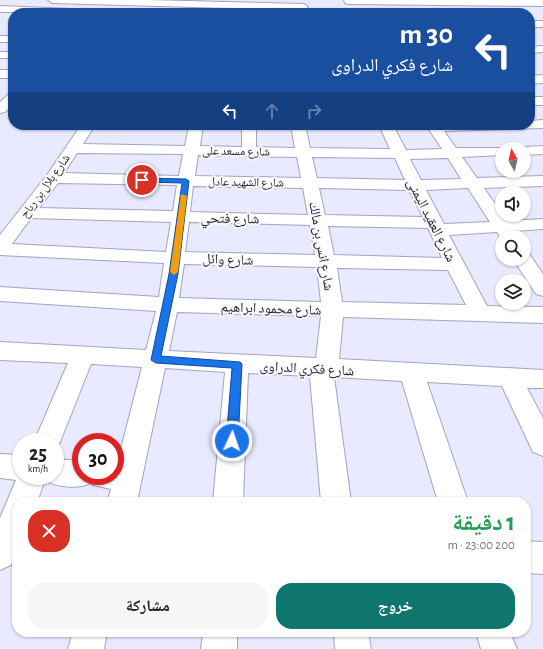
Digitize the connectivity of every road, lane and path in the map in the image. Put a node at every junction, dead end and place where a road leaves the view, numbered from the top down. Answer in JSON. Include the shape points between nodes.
{"nodes":[{"id":1,"x":52,"y":0,"type":"edge"},
{"id":2,"x":348,"y":0,"type":"edge"},
{"id":3,"x":98,"y":1,"type":"edge"},
{"id":4,"x":524,"y":1,"type":"edge"},
{"id":5,"x":161,"y":2,"type":"edge"},
{"id":6,"x":543,"y":3,"type":"edge"},
{"id":7,"x":223,"y":6,"type":"edge"},
{"id":8,"x":280,"y":6,"type":"edge"},
{"id":9,"x":304,"y":7,"type":"dead end"},
{"id":10,"x":534,"y":8,"type":"edge"},
{"id":11,"x":535,"y":9,"type":"edge"},
{"id":12,"x":541,"y":13,"type":"dead end"},
{"id":13,"x":8,"y":102,"type":"edge"},
{"id":14,"x":0,"y":109,"type":"edge"},
{"id":15,"x":85,"y":130,"type":"edge"},
{"id":16,"x":195,"y":130,"type":"edge"},
{"id":17,"x":249,"y":130,"type":"dead end"},
{"id":18,"x":299,"y":130,"type":"edge"},
{"id":19,"x":388,"y":130,"type":"edge"},
{"id":20,"x":437,"y":130,"type":"edge"},
{"id":21,"x":73,"y":148,"type":"junction"},
{"id":22,"x":191,"y":150,"type":"junction"},
{"id":23,"x":543,"y":150,"type":"edge"},
{"id":24,"x":249,"y":151,"type":"junction"},
{"id":25,"x":531,"y":151,"type":"edge"},
{"id":26,"x":303,"y":152,"type":"junction"},
{"id":27,"x":495,"y":152,"type":"edge"},
{"id":28,"x":452,"y":153,"type":"junction"},
{"id":29,"x":400,"y":154,"type":"junction"},
{"id":30,"x":53,"y":178,"type":"junction"},
{"id":31,"x":186,"y":181,"type":"junction"},
{"id":32,"x":543,"y":181,"type":"edge"},
{"id":33,"x":310,"y":183,"type":"junction"},
{"id":34,"x":474,"y":184,"type":"junction"},
{"id":35,"x":414,"y":185,"type":"junction"},
{"id":36,"x":24,"y":215,"type":"junction"},
{"id":37,"x":181,"y":217,"type":"junction"},
{"id":38,"x":318,"y":220,"type":"junction"},
{"id":39,"x":543,"y":224,"type":"edge"},
{"id":40,"x":436,"y":226,"type":"junction"},
{"id":41,"x":0,"y":229,"type":"edge"},
{"id":42,"x":504,"y":230,"type":"edge"},
{"id":43,"x":514,"y":230,"type":"edge"},
{"id":44,"x":495,"y":231,"type":"edge"},
{"id":45,"x":0,"y":248,"type":"edge"},
{"id":46,"x":176,"y":258,"type":"junction"},
{"id":47,"x":326,"y":262,"type":"junction"},
{"id":48,"x":455,"y":264,"type":"junction"},
{"id":49,"x":533,"y":268,"type":"edge"},
{"id":50,"x":543,"y":289,"type":"edge"},
{"id":51,"x":0,"y":294,"type":"edge"},
{"id":52,"x":168,"y":305,"type":"junction"},
{"id":53,"x":333,"y":310,"type":"junction"},
{"id":54,"x":480,"y":313,"type":"junction"},
{"id":55,"x":543,"y":315,"type":"edge"},
{"id":56,"x":2,"y":355,"type":"edge"},
{"id":57,"x":83,"y":356,"type":"junction"},
{"id":58,"x":156,"y":360,"type":"junction"},
{"id":59,"x":237,"y":364,"type":"junction"},
{"id":60,"x":323,"y":369,"type":"junction"},
{"id":61,"x":412,"y":374,"type":"junction"},
{"id":62,"x":510,"y":378,"type":"junction"},
{"id":63,"x":543,"y":379,"type":"edge"},
{"id":64,"x":51,"y":433,"type":"edge"},
{"id":65,"x":543,"y":444,"type":"edge"},
{"id":66,"x":124,"y":465,"type":"edge"},
{"id":67,"x":0,"y":466,"type":"edge"},
{"id":68,"x":12,"y":467,"type":"edge"},
{"id":69,"x":29,"y":485,"type":"edge"},
{"id":70,"x":24,"y":497,"type":"edge"},
{"id":71,"x":228,"y":497,"type":"edge"},
{"id":72,"x":336,"y":497,"type":"edge"},
{"id":73,"x":451,"y":497,"type":"edge"},
{"id":74,"x":12,"y":525,"type":"edge"},
{"id":75,"x":0,"y":554,"type":"edge"},
{"id":76,"x":531,"y":557,"type":"edge"},
{"id":77,"x":543,"y":558,"type":"edge"},
{"id":78,"x":89,"y":637,"type":"edge"},
{"id":79,"x":220,"y":637,"type":"edge"},
{"id":80,"x":352,"y":637,"type":"edge"},
{"id":81,"x":495,"y":637,"type":"edge"},
{"id":82,"x":86,"y":649,"type":"edge"},
{"id":83,"x":219,"y":649,"type":"edge"},
{"id":84,"x":353,"y":649,"type":"edge"},
{"id":85,"x":499,"y":649,"type":"edge"}],
"edges":[{"from":1,"to":3,"type":"street"},
{"from":2,"to":4,"type":"street"},
{"from":3,"to":5,"type":"street"},
{"from":4,"to":6,"type":"street"},
{"from":4,"to":10,"type":"street"},
{"from":5,"to":7,"type":"street"},
{"from":7,"to":8,"type":"street"},
{"from":8,"to":9,"type":"street"},
{"from":11,"to":12,"type":"street"},
{"from":13,"to":14,"type":"street"},
{"from":15,"to":21,"type":"street","name":"شارع بلال بن رباح"},
{"from":16,"to":22,"type":"street"},
{"from":17,"to":24,"type":"street"},
{"from":18,"to":26,"type":"street","name":"شارع انس بن مالك"},
{"from":19,"to":29,"type":"street","name":"شارع العقيد اليمنى"},
{"from":20,"to":28,"type":"street"},
{"from":21,"to":22,"type":"street","name":"شارع مسعد على"},
{"from":21,"to":30,"type":"street","name":"شارع بلال بن رباح"},
{"from":22,"to":24,"type":"street","name":"شارع مسعد على"},
{"from":22,"to":31,"type":"street"},
{"from":23,"to":25,"type":"street"},
{"from":24,"to":26,"type":"street","name":"شارع مسعد على"},
{"from":26,"to":29,"type":"street","name":"شارع مسعد على"},
{"from":26,"to":33,"type":"street","name":"شارع انس بن مالك"},
{"from":27,"to":28,"type":"street","name":"شارع مسعد على"},
{"from":28,"to":29,"type":"street","name":"شارع مسعد على"},
{"from":28,"to":34,"type":"street"},
{"from":29,"to":35,"type":"street","name":"شارع العقيد اليمنى"},
{"from":30,"to":31,"type":"street","name":"شارع الشهيد عادل"},
{"from":30,"to":36,"type":"street","name":"شارع بلال بن رباح"},
{"from":31,"to":33,"type":"street","name":"شارع الشهيد عادل"},
{"from":31,"to":37,"type":"street"},
{"from":32,"to":34,"type":"street","name":"شارع الشهيد عادل"},
{"from":33,"to":35,"type":"street","name":"شارع الشهيد عادل"},
{"from":33,"to":38,"type":"street","name":"شارع انس بن مالك"},
{"from":34,"to":35,"type":"street","name":"شارع الشهيد عادل"},
{"from":34,"to":42,"type":"street"},
{"from":35,"to":40,"type":"street","name":"شارع العقيد اليمنى"},
{"from":36,"to":37,"type":"street","name":"شارع فتحي"},
{"from":36,"to":41,"type":"street"},
{"from":36,"to":45,"type":"street","name":"شارع بلال بن رباح"},
{"from":37,"to":38,"type":"street","name":"شارع فتحي"},
{"from":37,"to":46,"type":"street"},
{"from":38,"to":40,"type":"street","name":"شارع فتحي"},
{"from":38,"to":47,"type":"street","name":"شارع انس بن مالك"},
{"from":39,"to":43,"type":"street","name":"شارع فتحي"},
{"from":40,"to":44,"type":"street","name":"شارع فتحي"},
{"from":40,"to":48,"type":"street","name":"شارع العقيد اليمنى"},
{"from":45,"to":46,"type":"street","name":"شارع وائل"},
{"from":46,"to":47,"type":"street","name":"شارع وائل"},
{"from":46,"to":52,"type":"street"},
{"from":47,"to":48,"type":"street","name":"شارع وائل"},
{"from":47,"to":53,"type":"street","name":"شارع انس بن مالك"},
{"from":48,"to":54,"type":"street","name":"شارع العقيد اليمنى"},
{"from":49,"to":50,"type":"street"},
{"from":51,"to":52,"type":"street","name":"شارع محمود ابراهيم"},
{"from":52,"to":53,"type":"street","name":"شارع محمود ابراهيم"},
{"from":52,"to":58,"type":"street"},
{"from":53,"to":54,"type":"street","name":"شارع محمود ابراهيم"},
{"from":53,"to":60,"type":"street","name":"شارع انس بن مالك"},
{"from":54,"to":55,"type":"street","name":"شارع محمود ابراهيم"},
{"from":56,"to":57,"type":"street","name":"شارع فكري الدراوى"},
{"from":57,"to":58,"type":"street","name":"شارع فكري الدراوى"},
{"from":57,"to":64,"type":"street"},
{"from":58,"to":59,"type":"street","name":"شارع فكري الدراوى"},
{"from":58,"to":66,"type":"street"},
{"from":59,"to":60,"type":"street","name":"شارع فكري الدراوى"},
{"from":59,"to":71,"type":"street"},
{"from":60,"to":61,"type":"street","name":"شارع فكري الدراوى"},
{"from":60,"to":72,"type":"street","name":"شارع انس بن مالك"},
{"from":61,"to":62,"type":"street","name":"شارع فكري الدراوى"},
{"from":61,"to":73,"type":"street"},
{"from":62,"to":63,"type":"street","name":"شارع فكري الدراوى"},
{"from":62,"to":65,"type":"street"},
{"from":67,"to":68,"type":"street"},
{"from":69,"to":70,"type":"street"},
{"from":74,"to":75,"type":"street"},
{"from":76,"to":77,"type":"street"},
{"from":78,"to":82,"type":"street"},
{"from":79,"to":83,"type":"street"},
{"from":80,"to":84,"type":"street"},
{"from":81,"to":85,"type":"street"}]}
